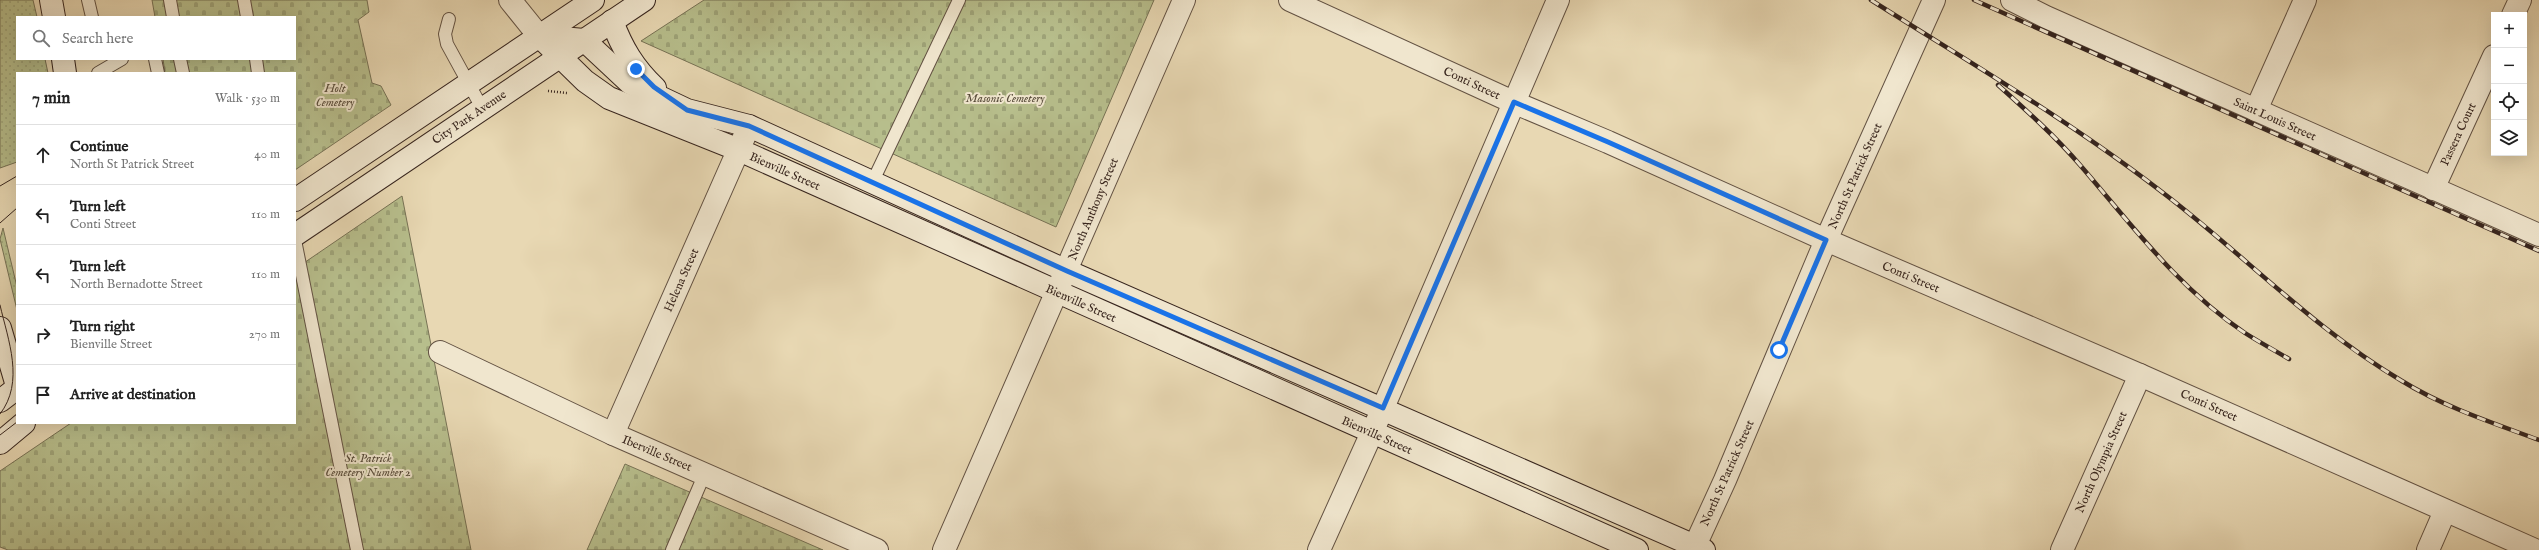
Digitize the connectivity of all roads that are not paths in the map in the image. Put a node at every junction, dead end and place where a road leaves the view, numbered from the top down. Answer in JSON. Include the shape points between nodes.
{"nodes":[{"id":1,"x":51,"y":0,"type":"edge"},
{"id":2,"x":88,"y":0,"type":"edge"},
{"id":3,"x":170,"y":0,"type":"edge"},
{"id":4,"x":244,"y":0,"type":"edge"},
{"id":5,"x":510,"y":0,"type":"edge"},
{"id":6,"x":593,"y":0,"type":"edge"},
{"id":7,"x":644,"y":0,"type":"edge"},
{"id":8,"x":959,"y":0,"type":"edge"},
{"id":9,"x":1184,"y":0,"type":"edge"},
{"id":10,"x":1290,"y":0,"type":"edge"},
{"id":11,"x":1558,"y":0,"type":"edge"},
{"id":12,"x":1934,"y":0,"type":"edge"},
{"id":13,"x":2012,"y":0,"type":"edge"},
{"id":14,"x":2305,"y":0,"type":"edge"},
{"id":15,"x":2520,"y":0,"type":"edge"},
{"id":16,"x":2514,"y":12,"type":"edge"},
{"id":17,"x":54,"y":16,"type":"edge"},
{"id":18,"x":92,"y":16,"type":"edge"},
{"id":19,"x":173,"y":16,"type":"edge"},
{"id":20,"x":247,"y":16,"type":"edge"},
{"id":21,"x":449,"y":19,"type":"dead end"},
{"id":22,"x":612,"y":21,"type":"junction"},
{"id":23,"x":539,"y":36,"type":"junction"},
{"id":24,"x":584,"y":40,"type":"junction"},
{"id":25,"x":559,"y":57,"type":"junction"},
{"id":26,"x":63,"y":60,"type":"edge"},
{"id":27,"x":120,"y":60,"type":"edge"},
{"id":28,"x":155,"y":60,"type":"edge"},
{"id":29,"x":180,"y":60,"type":"edge"},
{"id":30,"x":256,"y":60,"type":"edge"},
{"id":31,"x":2491,"y":63,"type":"edge"},
{"id":32,"x":66,"y":72,"type":"edge"},
{"id":33,"x":100,"y":72,"type":"edge"},
{"id":34,"x":158,"y":72,"type":"edge"},
{"id":35,"x":183,"y":72,"type":"edge"},
{"id":36,"x":258,"y":72,"type":"edge"},
{"id":37,"x":468,"y":83,"type":"junction"},
{"id":38,"x":1514,"y":102,"type":"junction"},
{"id":39,"x":482,"y":108,"type":"junction"},
{"id":40,"x":687,"y":110,"type":"junction"},
{"id":41,"x":2256,"y":110,"type":"junction"},
{"id":42,"x":749,"y":126,"type":"junction"},
{"id":43,"x":739,"y":150,"type":"junction"},
{"id":44,"x":872,"y":183,"type":"junction"},
{"id":45,"x":2433,"y":189,"type":"junction"},
{"id":46,"x":296,"y":199,"type":"edge"},
{"id":47,"x":296,"y":234,"type":"edge"},
{"id":48,"x":2539,"y":235,"type":"edge"},
{"id":49,"x":1826,"y":240,"type":"junction"},
{"id":50,"x":296,"y":245,"type":"edge"},
{"id":51,"x":1067,"y":271,"type":"junction"},
{"id":52,"x":1057,"y":293,"type":"junction"},
{"id":53,"x":0,"y":328,"type":"edge"},
{"id":54,"x":440,"y":352,"type":"dead end"},
{"id":55,"x":2140,"y":375,"type":"junction"},
{"id":56,"x":16,"y":384,"type":"edge"},
{"id":57,"x":16,"y":388,"type":"edge"},
{"id":58,"x":0,"y":401,"type":"edge"},
{"id":59,"x":1383,"y":408,"type":"junction"},
{"id":60,"x":23,"y":424,"type":"edge"},
{"id":61,"x":1372,"y":433,"type":"junction"},
{"id":62,"x":613,"y":434,"type":"junction"},
{"id":63,"x":0,"y":443,"type":"edge"},
{"id":64,"x":705,"y":473,"type":"junction"},
{"id":65,"x":2445,"y":511,"type":"junction"},
{"id":66,"x":1697,"y":549,"type":"edge"},
{"id":67,"x":357,"y":550,"type":"edge"},
{"id":68,"x":672,"y":550,"type":"edge"},
{"id":69,"x":877,"y":550,"type":"edge"},
{"id":70,"x":944,"y":550,"type":"edge"},
{"id":71,"x":1319,"y":550,"type":"edge"},
{"id":72,"x":1637,"y":550,"type":"edge"},
{"id":73,"x":2062,"y":550,"type":"edge"},
{"id":74,"x":2428,"y":550,"type":"edge"},
{"id":75,"x":2535,"y":550,"type":"edge"}],
"edges":[{"from":1,"to":17,"type":"street"},
{"from":2,"to":18,"type":"lane"},
{"from":3,"to":19,"type":"lane"},
{"from":4,"to":20,"type":"lane"},
{"from":5,"to":23,"type":"street","name":"Bienville Street"},
{"from":6,"to":23,"type":"street"},
{"from":7,"to":22,"type":"street","name":"City Park Avenue"},
{"from":8,"to":44,"type":"lane"},
{"from":9,"to":51,"type":"street","name":"North Anthony Street"},
{"from":10,"to":38,"type":"street","name":"Conti Street"},
{"from":11,"to":38,"type":"street"},
{"from":12,"to":49,"type":"street","name":"North St Patrick Street"},
{"from":13,"to":41,"type":"street","name":"Saint Louis Street"},
{"from":14,"to":41,"type":"street"},
{"from":15,"to":16,"type":"street"},
{"from":21,"to":37,"type":"lane","via":[[444,34]]},
{"from":22,"to":24,"type":"street","name":"City Park Avenue"},
{"from":22,"to":40,"type":"street","name":"Bienville Street","via":[[622,46],[636,69],[654,87]]},
{"from":23,"to":24,"type":"street"},
{"from":23,"to":25,"type":"street","name":"Bienville Street"},
{"from":23,"to":37,"type":"street"},
{"from":24,"to":25,"type":"street","name":"City Park Avenue"},
{"from":24,"to":40,"type":"street","name":"Bienville Street","via":[[630,83]]},
{"from":25,"to":39,"type":"street","name":"City Park Avenue"},
{"from":25,"to":43,"type":"street","name":"Bienville Street","via":[[610,98]]},
{"from":26,"to":32,"type":"street"},
{"from":27,"to":33,"type":"lane"},
{"from":28,"to":34,"type":"lane"},
{"from":29,"to":35,"type":"lane"},
{"from":30,"to":36,"type":"lane"},
{"from":31,"to":45,"type":"street","name":"Passera Court"},
{"from":37,"to":39,"type":"lane"},
{"from":37,"to":46,"type":"street"},
{"from":38,"to":49,"type":"street","name":"Conti Street"},
{"from":38,"to":59,"type":"street"},
{"from":39,"to":47,"type":"street","name":"City Park Avenue"},
{"from":40,"to":42,"type":"street","name":"Bienville Street"},
{"from":41,"to":45,"type":"street","name":"Saint Louis Street"},
{"from":42,"to":43,"type":"street","name":"Helena Street"},
{"from":42,"to":44,"type":"street","name":"Bienville Street"},
{"from":43,"to":52,"type":"street","name":"Bienville Street"},
{"from":43,"to":62,"type":"street","name":"Helena Street"},
{"from":44,"to":51,"type":"street","name":"Bienville Street"},
{"from":45,"to":48,"type":"street","name":"Saint Louis Street"},
{"from":49,"to":55,"type":"street","name":"Conti Street"},
{"from":49,"to":66,"type":"street","name":"North St Patrick Street"},
{"from":50,"to":67,"type":"lane"},
{"from":51,"to":52,"type":"street","name":"North Anthony Street"},
{"from":51,"to":59,"type":"street","name":"Bienville Street"},
{"from":52,"to":61,"type":"street","name":"Bienville Street"},
{"from":52,"to":70,"type":"street","name":"North Anthony Street"},
{"from":53,"to":56,"type":"street"},
{"from":54,"to":62,"type":"street","name":"Iberville Street"},
{"from":55,"to":65,"type":"street","name":"Conti Street"},
{"from":55,"to":73,"type":"street","name":"North Olympia Street"},
{"from":57,"to":58,"type":"street"},
{"from":59,"to":61,"type":"street"},
{"from":59,"to":66,"type":"street","name":"Bienville Street"},
{"from":60,"to":63,"type":"street"},
{"from":61,"to":71,"type":"street"},
{"from":61,"to":72,"type":"street","name":"Bienville Street"},
{"from":62,"to":64,"type":"street","name":"Iberville Street"},
{"from":64,"to":68,"type":"lane"},
{"from":64,"to":69,"type":"street","name":"Iberville Street"},
{"from":65,"to":74,"type":"street"},
{"from":65,"to":75,"type":"street","name":"Conti Street"}]}
